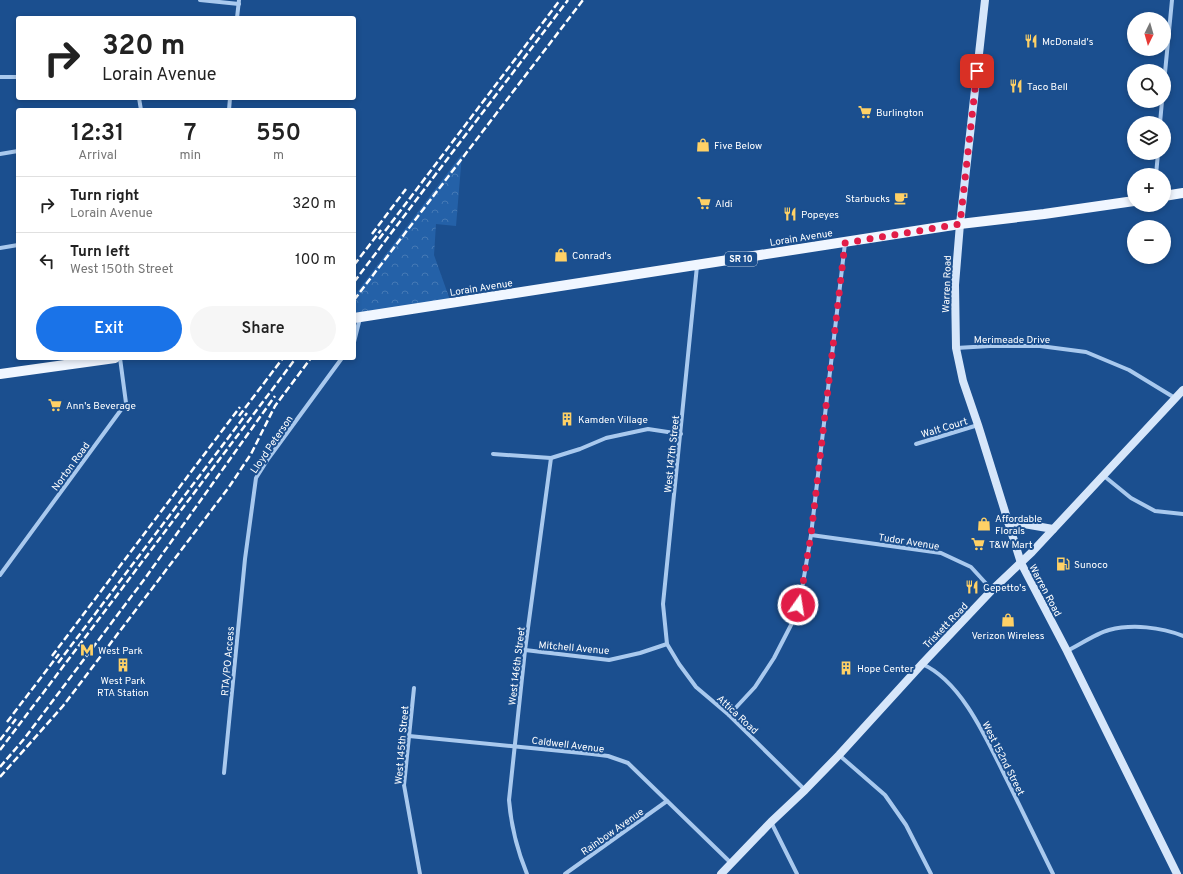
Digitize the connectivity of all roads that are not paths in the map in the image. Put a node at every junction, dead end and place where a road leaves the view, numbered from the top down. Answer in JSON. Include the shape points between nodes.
{"nodes":[{"id":1,"x":200,"y":0,"type":"edge"},
{"id":2,"x":985,"y":0,"type":"edge"},
{"id":3,"x":1172,"y":0,"type":"edge"},
{"id":4,"x":239,"y":2,"type":"edge"},
{"id":5,"x":237,"y":16,"type":"edge"},
{"id":6,"x":1166,"y":64,"type":"edge"},
{"id":7,"x":0,"y":77,"type":"edge"},
{"id":8,"x":16,"y":77,"type":"edge"},
{"id":9,"x":16,"y":151,"type":"edge"},
{"id":10,"x":0,"y":154,"type":"edge"},
{"id":11,"x":1183,"y":193,"type":"edge"},
{"id":12,"x":1171,"y":195,"type":"edge"},
{"id":13,"x":1127,"y":202,"type":"edge"},
{"id":14,"x":960,"y":224,"type":"junction"},
{"id":15,"x":845,"y":243,"type":"junction"},
{"id":16,"x":16,"y":245,"type":"edge"},
{"id":17,"x":0,"y":248,"type":"edge"},
{"id":18,"x":697,"y":266,"type":"junction"},
{"id":19,"x":357,"y":318,"type":"edge"},
{"id":20,"x":956,"y":348,"type":"junction"},
{"id":21,"x":101,"y":360,"type":"edge"},
{"id":22,"x":120,"y":360,"type":"edge"},
{"id":23,"x":341,"y":360,"type":"edge"},
{"id":24,"x":0,"y":374,"type":"edge"},
{"id":25,"x":1183,"y":390,"type":"edge"},
{"id":26,"x":1175,"y":398,"type":"junction"},
{"id":27,"x":978,"y":425,"type":"junction"},
{"id":28,"x":681,"y":434,"type":"junction"},
{"id":29,"x":916,"y":444,"type":"dead end"},
{"id":30,"x":493,"y":454,"type":"dead end"},
{"id":31,"x":551,"y":458,"type":"junction"},
{"id":32,"x":1104,"y":476,"type":"junction"},
{"id":33,"x":1183,"y":514,"type":"edge"},
{"id":34,"x":1007,"y":521,"type":"junction"},
{"id":35,"x":1053,"y":529,"type":"junction"},
{"id":36,"x":811,"y":535,"type":"junction"},
{"id":37,"x":246,"y":552,"type":"joint"},
{"id":38,"x":1020,"y":563,"type":"junction"},
{"id":39,"x":0,"y":575,"type":"edge"},
{"id":40,"x":992,"y":590,"type":"junction"},
{"id":41,"x":1183,"y":636,"type":"edge"},
{"id":42,"x":667,"y":644,"type":"junction"},
{"id":43,"x":525,"y":650,"type":"junction"},
{"id":44,"x":1067,"y":651,"type":"junction"},
{"id":45,"x":922,"y":664,"type":"junction"},
{"id":46,"x":414,"y":688,"type":"dead end"},
{"id":47,"x":729,"y":715,"type":"junction"},
{"id":48,"x":409,"y":736,"type":"junction"},
{"id":49,"x":514,"y":746,"type":"junction"},
{"id":50,"x":839,"y":755,"type":"junction"},
{"id":51,"x":224,"y":773,"type":"dead end"},
{"id":52,"x":805,"y":790,"type":"junction"},
{"id":53,"x":668,"y":801,"type":"junction"},
{"id":54,"x":771,"y":822,"type":"junction"},
{"id":55,"x":731,"y":863,"type":"junction"},
{"id":56,"x":420,"y":874,"type":"edge"},
{"id":57,"x":527,"y":874,"type":"edge"},
{"id":58,"x":565,"y":874,"type":"edge"},
{"id":59,"x":721,"y":874,"type":"edge"},
{"id":60,"x":797,"y":874,"type":"edge"},
{"id":61,"x":931,"y":874,"type":"edge"},
{"id":62,"x":1053,"y":874,"type":"edge"},
{"id":63,"x":1177,"y":874,"type":"edge"}],
"edges":[{"from":1,"to":4,"type":"street"},
{"from":2,"to":14,"type":"main road","name":"Warren Road"},
{"from":3,"to":6,"type":"street"},
{"from":4,"to":5,"type":"street"},
{"from":7,"to":8,"type":"street"},
{"from":9,"to":10,"type":"street"},
{"from":11,"to":12,"type":"main road"},
{"from":13,"to":14,"type":"main road","name":"Lorain Avenue","number":"SR 10"},
{"from":14,"to":15,"type":"main road","name":"Lorain Avenue","number":"SR 10"},
{"from":14,"to":20,"type":"main road","name":"Warren Road","via":[[954,285]]},
{"from":15,"to":18,"type":"main road","name":"Lorain Avenue","number":"SR 10"},
{"from":15,"to":36,"type":"street"},
{"from":16,"to":17,"type":"street"},
{"from":18,"to":19,"type":"main road","name":"Lorain Avenue","number":"SR 10"},
{"from":18,"to":28,"type":"street","name":"West 147th Street"},
{"from":20,"to":26,"type":"street","name":"Merimeade Drive","via":[[1040,346],[1086,352],[1130,370]]},
{"from":20,"to":27,"type":"main road","name":"Warren Road","via":[[963,381]]},
{"from":21,"to":24,"type":"main road"},
{"from":22,"to":39,"type":"street","name":"Norton Road","via":[[126,403]]},
{"from":23,"to":37,"type":"street","name":"Lloyd Peterson","via":[[256,478]]},
{"from":25,"to":26,"type":"main road","name":"Triskett Road"},
{"from":26,"to":32,"type":"main road","name":"Triskett Road"},
{"from":27,"to":29,"type":"street","name":"Walt Court"},
{"from":27,"to":34,"type":"main road","name":"Warren Road"},
{"from":28,"to":31,"type":"street","via":[[648,429],[606,438]]},
{"from":28,"to":42,"type":"street","name":"West 147th Street","via":[[663,604]]},
{"from":30,"to":31,"type":"street"},
{"from":31,"to":43,"type":"street","name":"West 146th Street"},
{"from":32,"to":33,"type":"street","via":[[1131,498],[1155,511]]},
{"from":32,"to":35,"type":"main road","name":"Triskett Road"},
{"from":34,"to":35,"type":"main road"},
{"from":34,"to":38,"type":"main road","name":"Warren Road"},
{"from":35,"to":38,"type":"main road","name":"Triskett Road"},
{"from":36,"to":40,"type":"street","name":"Tudor Avenue","via":[[941,553],[971,567]]},
{"from":36,"to":47,"type":"street","via":[[801,595],[791,625],[755,687]]},
{"from":37,"to":51,"type":"street","name":"RTA/PO Access"},
{"from":38,"to":40,"type":"main road","name":"Triskett Road"},
{"from":38,"to":44,"type":"main road","name":"Warren Road"},
{"from":40,"to":45,"type":"main road","name":"Triskett Road"},
{"from":41,"to":44,"type":"street","via":[[1129,627],[1108,630]]},
{"from":42,"to":43,"type":"street","name":"Mitchell Avenue","via":[[609,660]]},
{"from":42,"to":47,"type":"street","name":"Attica Road","via":[[696,686]]},
{"from":43,"to":49,"type":"street","name":"West 146th Street"},
{"from":44,"to":63,"type":"main road","name":"Warren Road"},
{"from":45,"to":50,"type":"main road","name":"Triskett Road"},
{"from":45,"to":62,"type":"street","name":"West 152nd Street","via":[[933,668],[957,693],[978,723]]},
{"from":46,"to":48,"type":"street","name":"West 145th Street"},
{"from":47,"to":52,"type":"street","name":"Attica Road"},
{"from":48,"to":49,"type":"street","name":"Caldwell Avenue"},
{"from":48,"to":56,"type":"street","name":"West 145th Street","via":[[404,785]]},
{"from":49,"to":53,"type":"street","name":"Caldwell Avenue","via":[[608,756],[628,763]]},
{"from":49,"to":57,"type":"street","name":"West 146th Street","via":[[509,800],[511,821]]},
{"from":50,"to":52,"type":"main road","name":"Triskett Road"},
{"from":50,"to":61,"type":"street","via":[[885,795],[906,825]]},
{"from":52,"to":54,"type":"main road","name":"Triskett Road"},
{"from":53,"to":55,"type":"street","name":"Caldwell Avenue"},
{"from":53,"to":58,"type":"street","name":"Rainbow Avenue"},
{"from":54,"to":55,"type":"main road","name":"Triskett Road"},
{"from":54,"to":60,"type":"street"},
{"from":55,"to":59,"type":"main road","name":"Triskett Road"}]}
